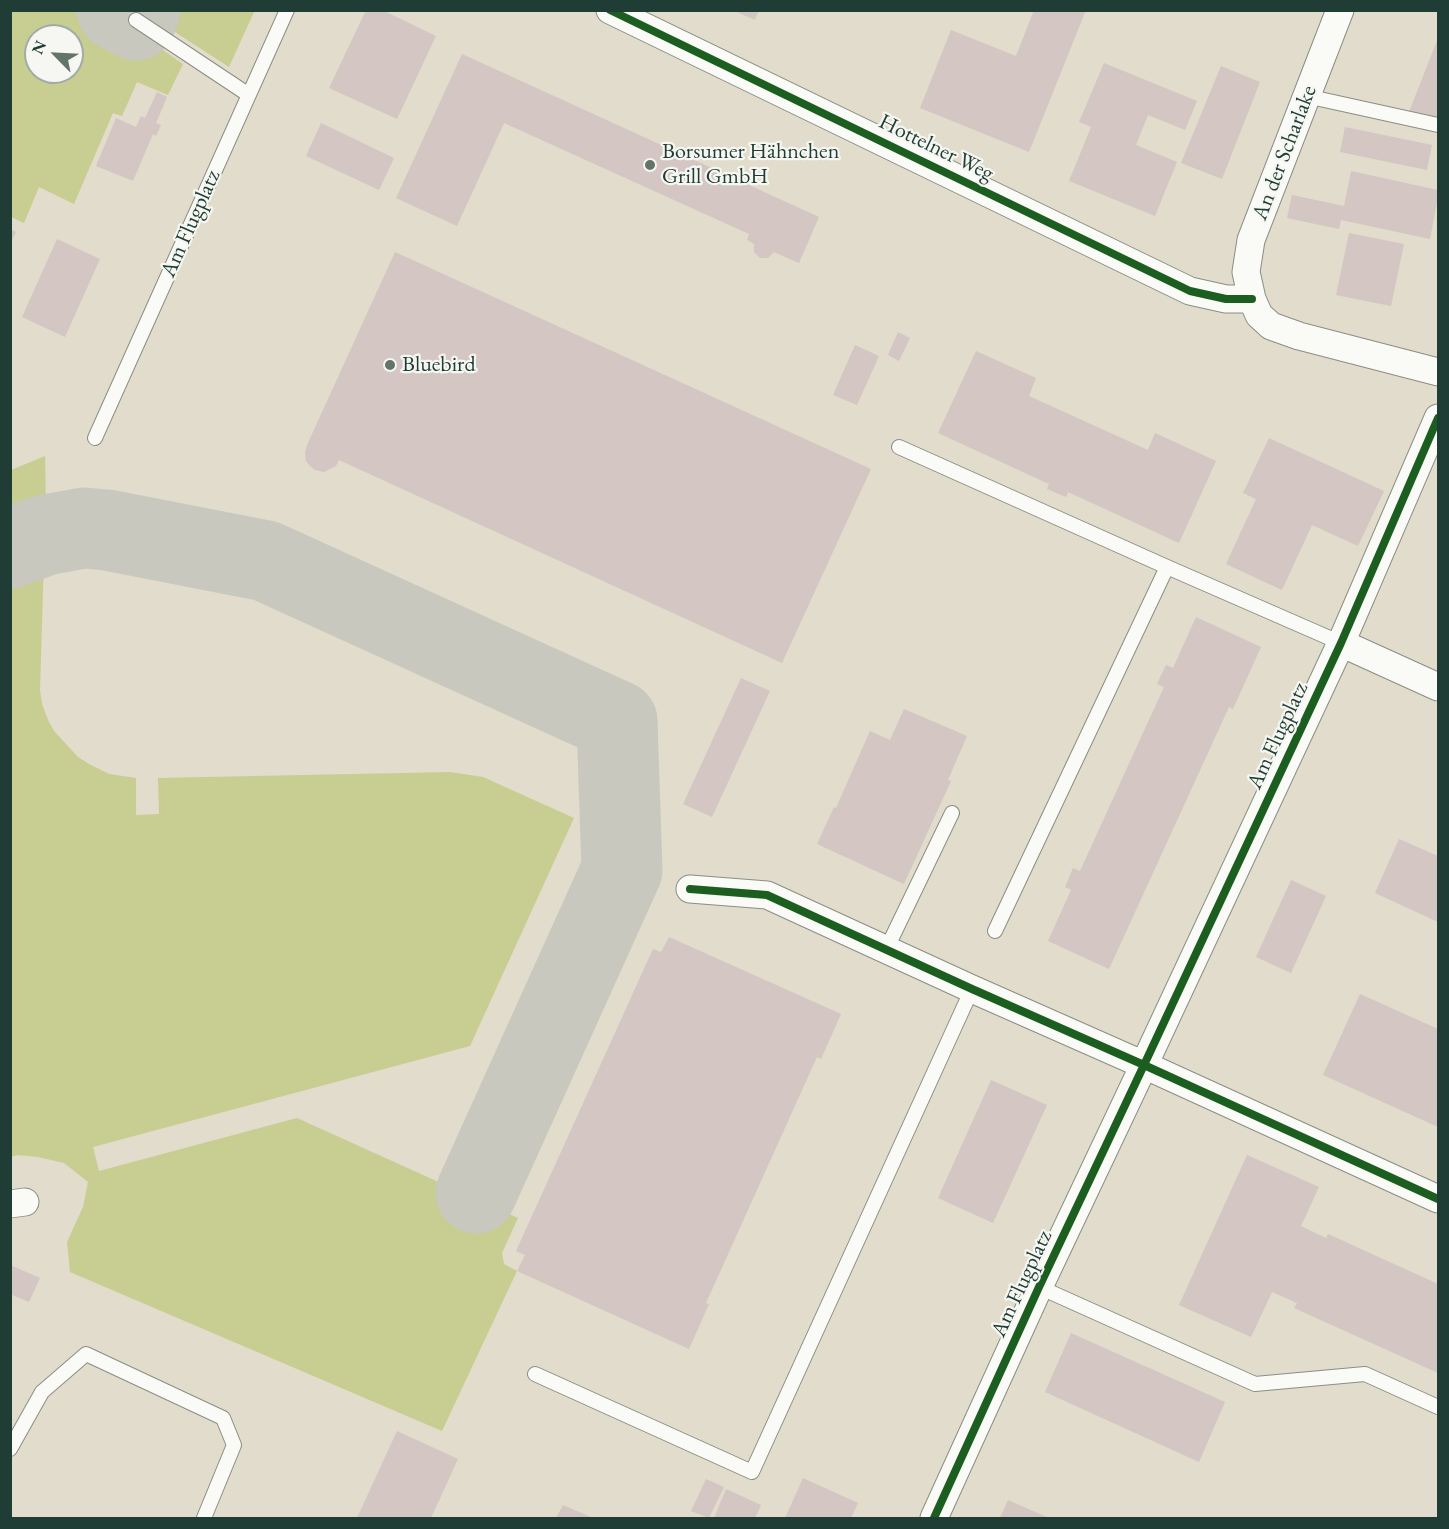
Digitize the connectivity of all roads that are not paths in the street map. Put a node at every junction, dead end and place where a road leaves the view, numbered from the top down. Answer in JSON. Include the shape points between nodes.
{"nodes":[{"id":1,"x":287,"y":10,"type":"edge"},
{"id":2,"x":610,"y":10,"type":"edge"},
{"id":3,"x":1340,"y":10,"type":"edge"},
{"id":4,"x":136,"y":20,"type":"dead end"},
{"id":5,"x":249,"y":95,"type":"junction"},
{"id":6,"x":1306,"y":96,"type":"junction"},
{"id":7,"x":1438,"y":125,"type":"edge"},
{"id":8,"x":1252,"y":299,"type":"junction"},
{"id":9,"x":1438,"y":372,"type":"edge"},
{"id":10,"x":1438,"y":418,"type":"edge"},
{"id":11,"x":95,"y":438,"type":"dead end"},
{"id":12,"x":899,"y":447,"type":"dead end"},
{"id":13,"x":1167,"y":567,"type":"junction"},
{"id":14,"x":1341,"y":643,"type":"junction"},
{"id":15,"x":1438,"y":687,"type":"edge"},
{"id":16,"x":952,"y":813,"type":"dead end"},
{"id":17,"x":690,"y":889,"type":"dead end"},
{"id":18,"x":995,"y":931,"type":"dead end"},
{"id":19,"x":886,"y":950,"type":"junction"},
{"id":20,"x":972,"y":989,"type":"junction"},
{"id":21,"x":1144,"y":1065,"type":"junction"},
{"id":22,"x":1438,"y":1199,"type":"edge"},
{"id":23,"x":1039,"y":1287,"type":"junction"},
{"id":24,"x":535,"y":1374,"type":"dead end"},
{"id":25,"x":1438,"y":1407,"type":"edge"},
{"id":26,"x":10,"y":1449,"type":"edge"},
{"id":27,"x":204,"y":1518,"type":"edge"},
{"id":28,"x":934,"y":1518,"type":"edge"}],
"edges":[{"from":1,"to":5,"type":"lane","name":"Am Flugplatz"},
{"from":2,"to":8,"type":"street","name":"Hottelner Weg","via":[[1190,291],[1226,299]]},
{"from":3,"to":6,"type":"street","name":"An der Scharlake"},
{"from":4,"to":5,"type":"lane"},
{"from":5,"to":11,"type":"lane","name":"Am Flugplatz"},
{"from":6,"to":7,"type":"lane"},
{"from":6,"to":8,"type":"street","name":"An der Scharlake","via":[[1251,240],[1246,272]]},
{"from":8,"to":9,"type":"street","via":[[1259,315],[1271,326]]},
{"from":10,"to":14,"type":"street","name":"Am Flugplatz"},
{"from":12,"to":13,"type":"lane"},
{"from":13,"to":14,"type":"lane"},
{"from":13,"to":18,"type":"lane"},
{"from":14,"to":15,"type":"street"},
{"from":14,"to":21,"type":"street","name":"Am Flugplatz"},
{"from":16,"to":19,"type":"lane"},
{"from":17,"to":19,"type":"street","via":[[767,895]]},
{"from":19,"to":20,"type":"street"},
{"from":20,"to":21,"type":"street"},
{"from":20,"to":24,"type":"lane","via":[[752,1472]]},
{"from":21,"to":22,"type":"street"},
{"from":21,"to":23,"type":"street","name":"Am Flugplatz"},
{"from":23,"to":25,"type":"lane","via":[[1255,1384],[1365,1374]]},
{"from":23,"to":28,"type":"street","name":"Am Flugplatz"},
{"from":26,"to":27,"type":"lane","via":[[42,1392],[86,1354],[223,1418],[234,1445]]}]}
